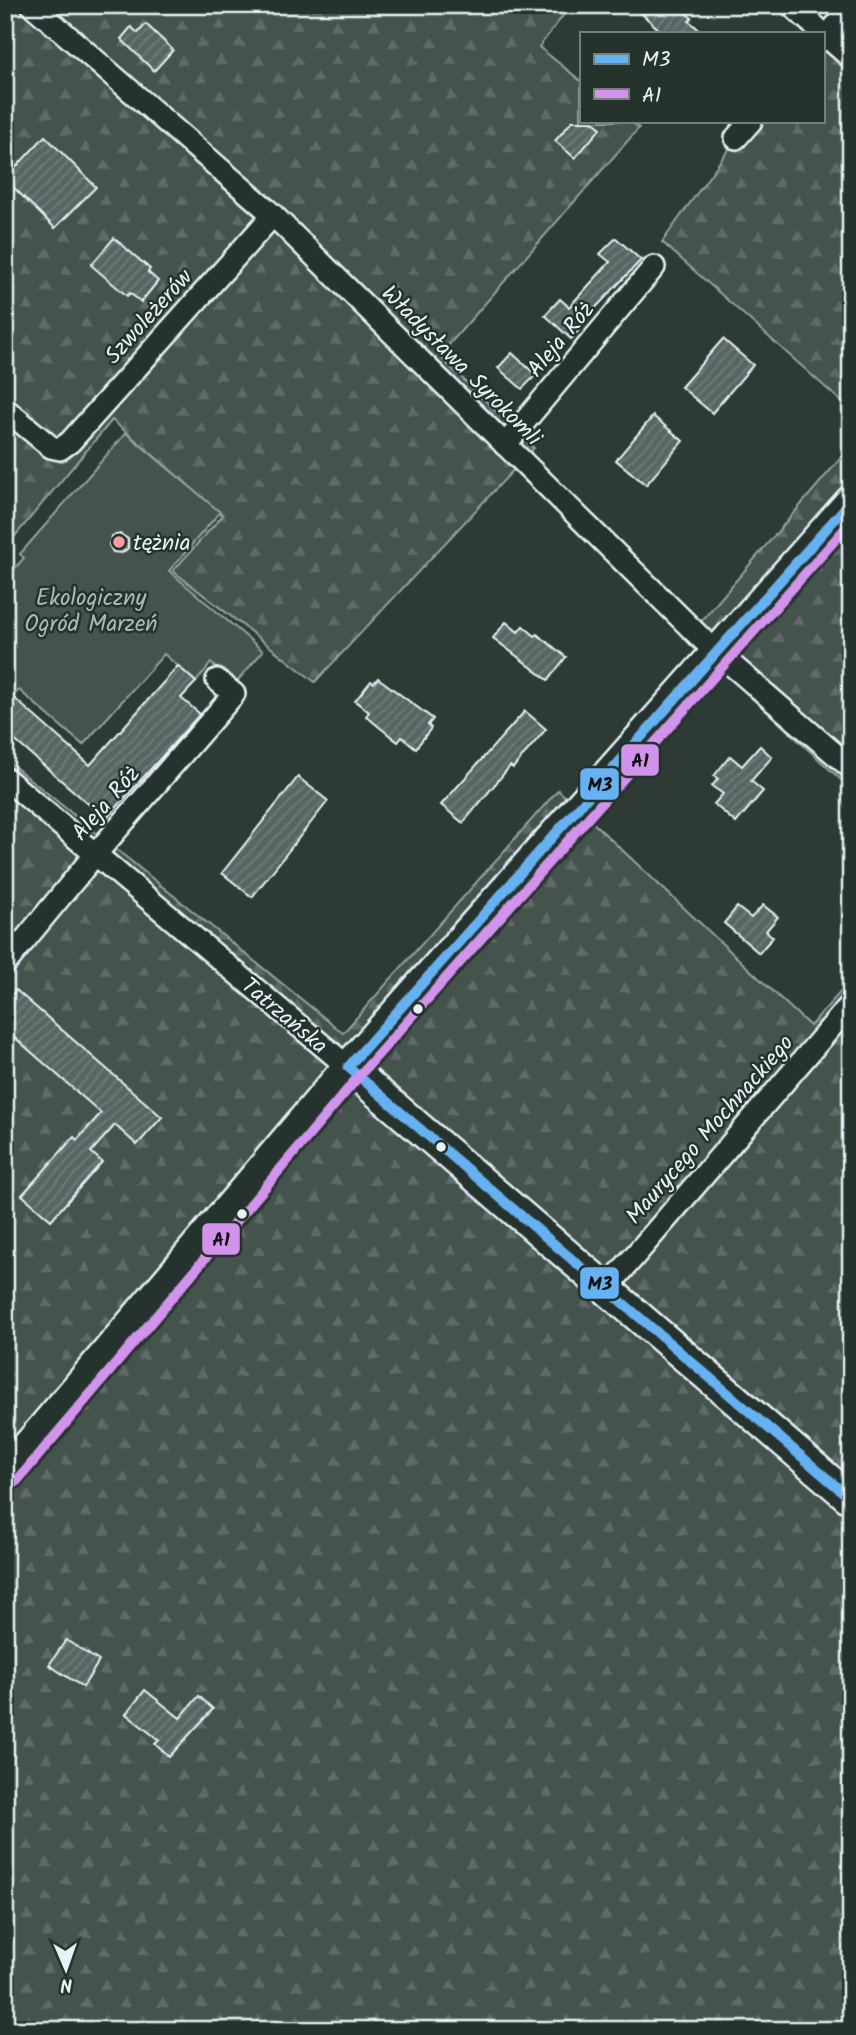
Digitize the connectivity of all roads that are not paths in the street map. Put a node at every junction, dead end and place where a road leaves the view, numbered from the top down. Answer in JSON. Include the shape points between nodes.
{"nodes":[{"id":1,"x":32,"y":5,"type":"edge"},
{"id":2,"x":791,"y":5,"type":"edge"},
{"id":3,"x":851,"y":9,"type":"edge"},
{"id":4,"x":818,"y":32,"type":"edge"},
{"id":5,"x":824,"y":38,"type":"edge"},
{"id":6,"x":851,"y":58,"type":"edge"},
{"id":7,"x":750,"y":122,"type":"edge"},
{"id":8,"x":736,"y":138,"type":"dead end"},
{"id":9,"x":273,"y":215,"type":"junction"},
{"id":10,"x":654,"y":267,"type":"dead end"},
{"id":11,"x":5,"y":409,"type":"edge"},
{"id":12,"x":505,"y":444,"type":"junction"},
{"id":13,"x":851,"y":501,"type":"edge"},
{"id":14,"x":716,"y":652,"type":"junction"},
{"id":15,"x":216,"y":680,"type":"dead end"},
{"id":16,"x":851,"y":768,"type":"edge"},
{"id":17,"x":5,"y":778,"type":"edge"},
{"id":18,"x":95,"y":855,"type":"junction"},
{"id":19,"x":5,"y":964,"type":"edge"},
{"id":20,"x":851,"y":1003,"type":"edge"},
{"id":21,"x":348,"y":1068,"type":"junction"},
{"id":22,"x":607,"y":1288,"type":"junction"},
{"id":23,"x":5,"y":1473,"type":"edge"},
{"id":24,"x":851,"y":1499,"type":"edge"}],
"edges":[{"from":1,"to":9,"type":"street","name":"Władysława Syrokomli"},
{"from":2,"to":4,"type":"street"},
{"from":3,"to":5,"type":"street"},
{"from":5,"to":6,"type":"street"},
{"from":7,"to":8,"type":"street"},
{"from":9,"to":11,"type":"street","name":"Szwoleżerów","via":[[70,443],[60,449],[51,447]]},
{"from":9,"to":12,"type":"street","name":"Władysława Syrokomli"},
{"from":10,"to":12,"type":"street","name":"Aleja Róż"},
{"from":12,"to":14,"type":"street","name":"Władysława Syrokomli"},
{"from":13,"to":14,"type":"street"},
{"from":14,"to":16,"type":"street","name":"Władysława Syrokomli"},
{"from":14,"to":21,"type":"street"},
{"from":15,"to":18,"type":"street","name":"Aleja Róż","via":[[233,694]]},
{"from":17,"to":18,"type":"street","name":"Tatrzańska"},
{"from":18,"to":19,"type":"street","name":"Aleja Róż"},
{"from":18,"to":21,"type":"street","name":"Tatrzańska"},
{"from":20,"to":22,"type":"street","name":"Maurycego Mochnackiego"},
{"from":21,"to":22,"type":"street","name":"Tatrzańska"},
{"from":21,"to":23,"type":"street"},
{"from":22,"to":24,"type":"street","name":"Tatrzańska"}]}
